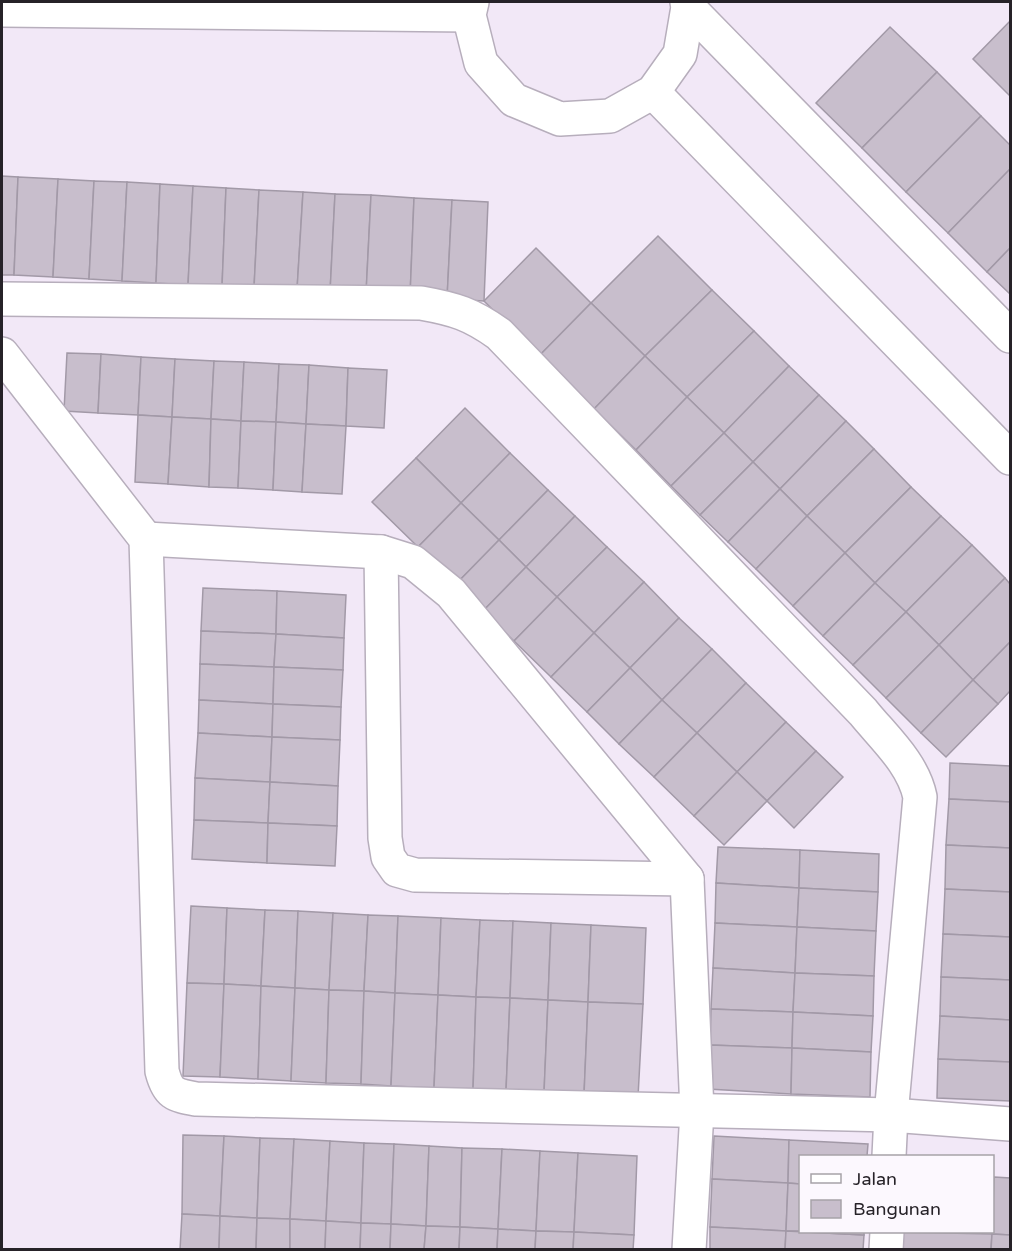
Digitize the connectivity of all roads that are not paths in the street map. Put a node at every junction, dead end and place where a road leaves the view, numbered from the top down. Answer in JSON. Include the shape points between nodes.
{"nodes":[{"id":1,"x":687,"y":4,"type":"edge"},
{"id":2,"x":470,"y":8,"type":"edge"},
{"id":3,"x":2,"y":10,"type":"edge"},
{"id":4,"x":653,"y":92,"type":"junction"},
{"id":5,"x":2,"y":299,"type":"edge"},
{"id":6,"x":1011,"y":336,"type":"edge"},
{"id":7,"x":2,"y":354,"type":"edge"},
{"id":8,"x":1011,"y":458,"type":"edge"},
{"id":9,"x":146,"y":538,"type":"junction"},
{"id":10,"x":381,"y":552,"type":"junction"},
{"id":11,"x":687,"y":879,"type":"junction"},
{"id":12,"x":697,"y":1111,"type":"junction"},
{"id":13,"x":891,"y":1115,"type":"junction"},
{"id":14,"x":1011,"y":1124,"type":"edge"},
{"id":15,"x":889,"y":1155,"type":"edge"},
{"id":16,"x":887,"y":1233,"type":"edge"},
{"id":17,"x":689,"y":1250,"type":"edge"},
{"id":18,"x":886,"y":1250,"type":"edge"}],
"edges":[{"from":1,"to":4,"type":"street","via":[[680,54]]},
{"from":1,"to":6,"type":"street"},
{"from":2,"to":3,"type":"street"},
{"from":2,"to":4,"type":"street","via":[[482,63],[514,100],[560,119],[610,116]]},
{"from":4,"to":8,"type":"street"},
{"from":5,"to":13,"type":"street","via":[[421,303],[476,318],[499,334],[863,712],[917,784],[920,797]]},
{"from":7,"to":9,"type":"street"},
{"from":9,"to":10,"type":"street"},
{"from":9,"to":12,"type":"street","via":[[161,1059],[166,1087],[176,1095],[196,1099]]},
{"from":10,"to":11,"type":"street","via":[[413,562],[451,593]]},
{"from":10,"to":11,"type":"street","via":[[385,838],[388,857],[397,870],[415,875]]},
{"from":11,"to":12,"type":"street"},
{"from":12,"to":13,"type":"street"},
{"from":12,"to":17,"type":"street"},
{"from":13,"to":14,"type":"street"},
{"from":13,"to":15,"type":"street"},
{"from":16,"to":18,"type":"street"}]}
